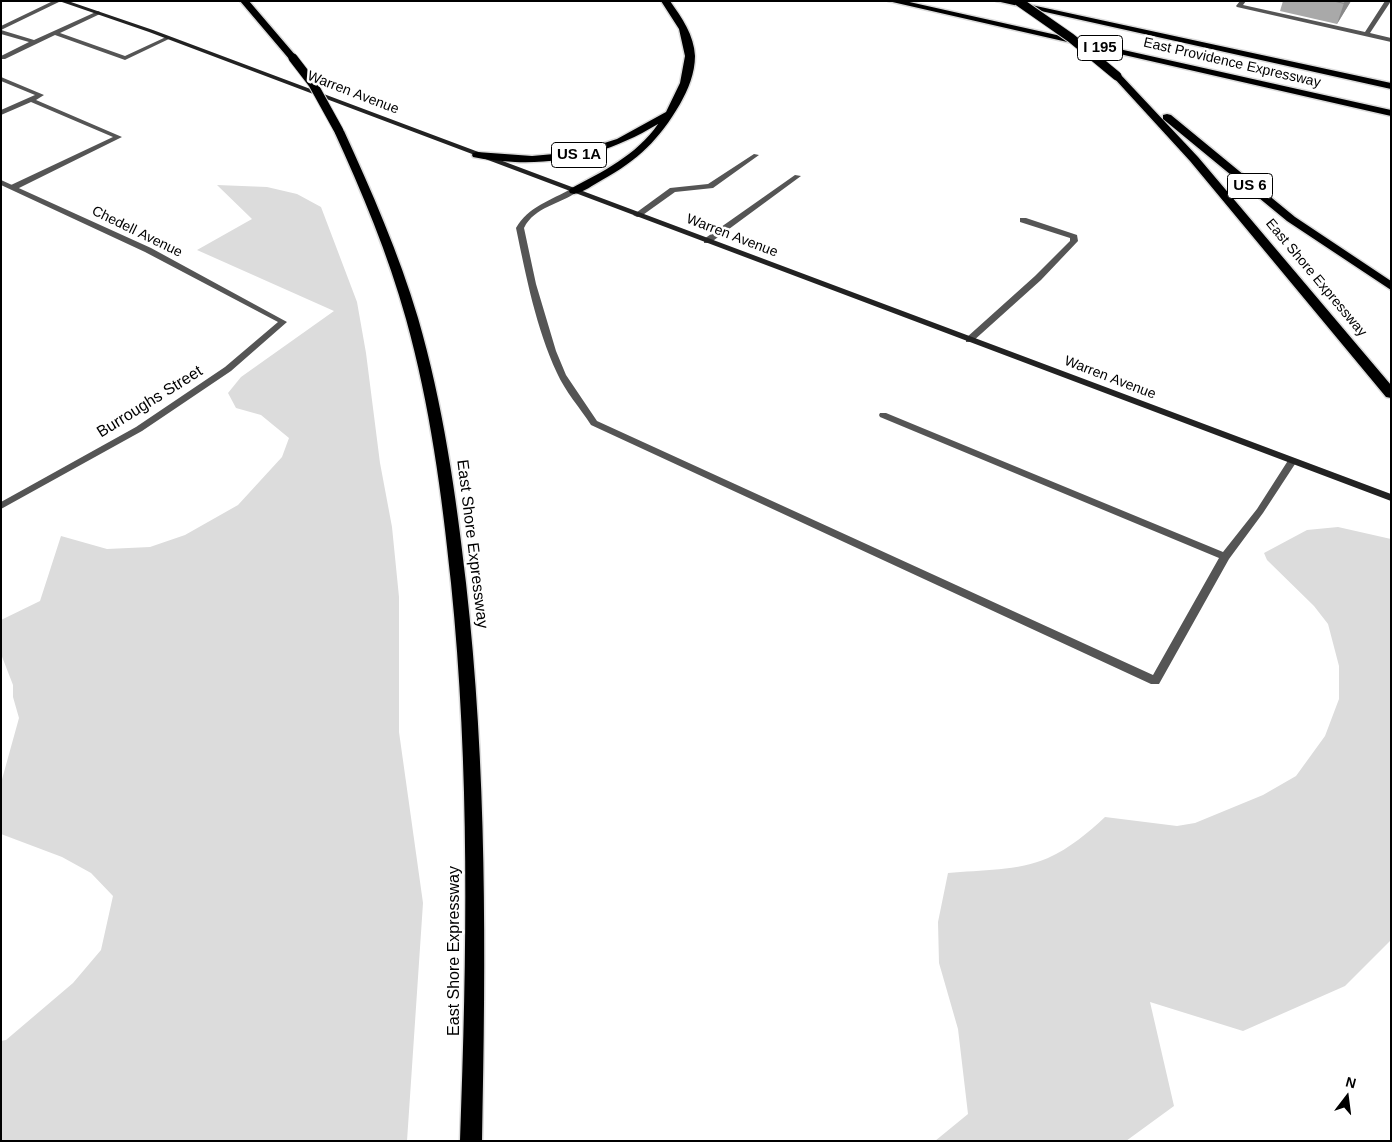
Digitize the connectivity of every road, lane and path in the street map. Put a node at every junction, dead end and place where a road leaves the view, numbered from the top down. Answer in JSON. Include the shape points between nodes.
{"nodes":[{"id":1,"x":58,"y":1,"type":"edge"},
{"id":2,"x":62,"y":1,"type":"edge"},
{"id":3,"x":244,"y":1,"type":"edge"},
{"id":4,"x":665,"y":1,"type":"edge"},
{"id":5,"x":892,"y":1,"type":"edge"},
{"id":6,"x":1000,"y":1,"type":"edge"},
{"id":7,"x":1018,"y":1,"type":"edge"},
{"id":8,"x":1243,"y":1,"type":"edge"},
{"id":9,"x":1388,"y":1,"type":"edge"},
{"id":10,"x":98,"y":13,"type":"junction"},
{"id":11,"x":1,"y":28,"type":"edge"},
{"id":12,"x":1,"y":32,"type":"edge"},
{"id":13,"x":55,"y":33,"type":"junction"},
{"id":14,"x":1366,"y":35,"type":"junction"},
{"id":15,"x":168,"y":38,"type":"junction"},
{"id":16,"x":1391,"y":40,"type":"edge"},
{"id":17,"x":34,"y":42,"type":"junction"},
{"id":18,"x":3,"y":58,"type":"dead end"},
{"id":19,"x":1117,"y":76,"type":"junction"},
{"id":20,"x":1,"y":79,"type":"edge"},
{"id":21,"x":1391,"y":86,"type":"edge"},
{"id":22,"x":31,"y":100,"type":"junction"},
{"id":23,"x":671,"y":111,"type":"junction"},
{"id":24,"x":1391,"y":112,"type":"edge"},
{"id":25,"x":1,"y":113,"type":"edge"},
{"id":26,"x":477,"y":155,"type":"junction"},
{"id":27,"x":756,"y":155,"type":"dead end"},
{"id":28,"x":797,"y":176,"type":"dead end"},
{"id":29,"x":1,"y":182,"type":"edge"},
{"id":30,"x":14,"y":188,"type":"junction"},
{"id":31,"x":574,"y":191,"type":"junction"},
{"id":32,"x":637,"y":215,"type":"junction"},
{"id":33,"x":1023,"y":220,"type":"dead end"},
{"id":34,"x":707,"y":241,"type":"junction"},
{"id":35,"x":1391,"y":287,"type":"edge"},
{"id":36,"x":261,"y":309,"type":"joint"},
{"id":37,"x":968,"y":340,"type":"junction"},
{"id":38,"x":1391,"y":394,"type":"edge"},
{"id":39,"x":884,"y":415,"type":"dead end"},
{"id":40,"x":1292,"y":461,"type":"junction"},
{"id":41,"x":1391,"y":498,"type":"edge"},
{"id":42,"x":1,"y":506,"type":"edge"},
{"id":43,"x":1225,"y":558,"type":"junction"},
{"id":44,"x":471,"y":1141,"type":"edge"}],
"edges":[{"from":1,"to":11,"type":"street"},
{"from":2,"to":10,"type":"main road","name":"Warren Avenue","number":"US 1A"},
{"from":3,"to":44,"type":"highway","name":"East Shore Expressway","bridge":true,"via":[[316,89],[338,131],[365,188],[404,292],[429,386],[450,503],[462,608],[473,767],[475,991]]},
{"from":4,"to":23,"type":"highway","via":[[684,30],[690,55],[686,83]]},
{"from":5,"to":24,"type":"highway","name":"East Providence Expressway","number":"I 195"},
{"from":6,"to":21,"type":"highway","name":"East Providence Expressway","number":"I 195"},
{"from":7,"to":19,"type":"highway","name":"East Shore Expressway","number":"US 6","bridge":true,"via":[[1072,38]]},
{"from":8,"to":14,"type":"street","via":[[1239,6]]},
{"from":9,"to":14,"type":"street"},
{"from":10,"to":13,"type":"street"},
{"from":10,"to":15,"type":"main road","name":"Warren Avenue","number":"US 1A"},
{"from":12,"to":17,"type":"street"},
{"from":13,"to":15,"type":"street","via":[[125,58]]},
{"from":13,"to":17,"type":"street"},
{"from":14,"to":16,"type":"street"},
{"from":15,"to":26,"type":"main road","name":"Warren Avenue","number":"US 1A"},
{"from":17,"to":18,"type":"street"},
{"from":19,"to":35,"type":"highway","number":"US 6","via":[[1272,205]]},
{"from":19,"to":38,"type":"highway","name":"East Shore Expressway","via":[[1194,160]]},
{"from":20,"to":22,"type":"street","via":[[41,95]]},
{"from":22,"to":25,"type":"street"},
{"from":22,"to":30,"type":"street","via":[[119,137]]},
{"from":23,"to":26,"type":"highway","number":"US 1A","via":[[622,141],[585,154],[530,160]]},
{"from":23,"to":31,"type":"highway","via":[[660,130],[644,147]]},
{"from":26,"to":31,"type":"main road","name":"Warren Avenue"},
{"from":27,"to":32,"type":"street","via":[[710,186],[673,190]]},
{"from":28,"to":34,"type":"street"},
{"from":29,"to":30,"type":"street","name":"Chedell Avenue"},
{"from":30,"to":36,"type":"street","name":"Chedell Avenue","via":[[148,250]]},
{"from":31,"to":32,"type":"main road","name":"Warren Avenue"},
{"from":31,"to":43,"type":"street","via":[[537,210],[522,223],[520,233],[552,351],[562,376],[594,423],[1155,681]]},
{"from":32,"to":34,"type":"main road","name":"Warren Avenue"},
{"from":33,"to":37,"type":"street","via":[[1074,237],[1074,241]]},
{"from":34,"to":37,"type":"main road","name":"Warren Avenue"},
{"from":36,"to":42,"type":"street","name":"Burroughs Street","via":[[283,322],[228,370],[139,429]]},
{"from":37,"to":40,"type":"main road","name":"Warren Avenue"},
{"from":39,"to":43,"type":"street"},
{"from":40,"to":41,"type":"main road","name":"Warren Avenue"},
{"from":40,"to":43,"type":"street"}]}
